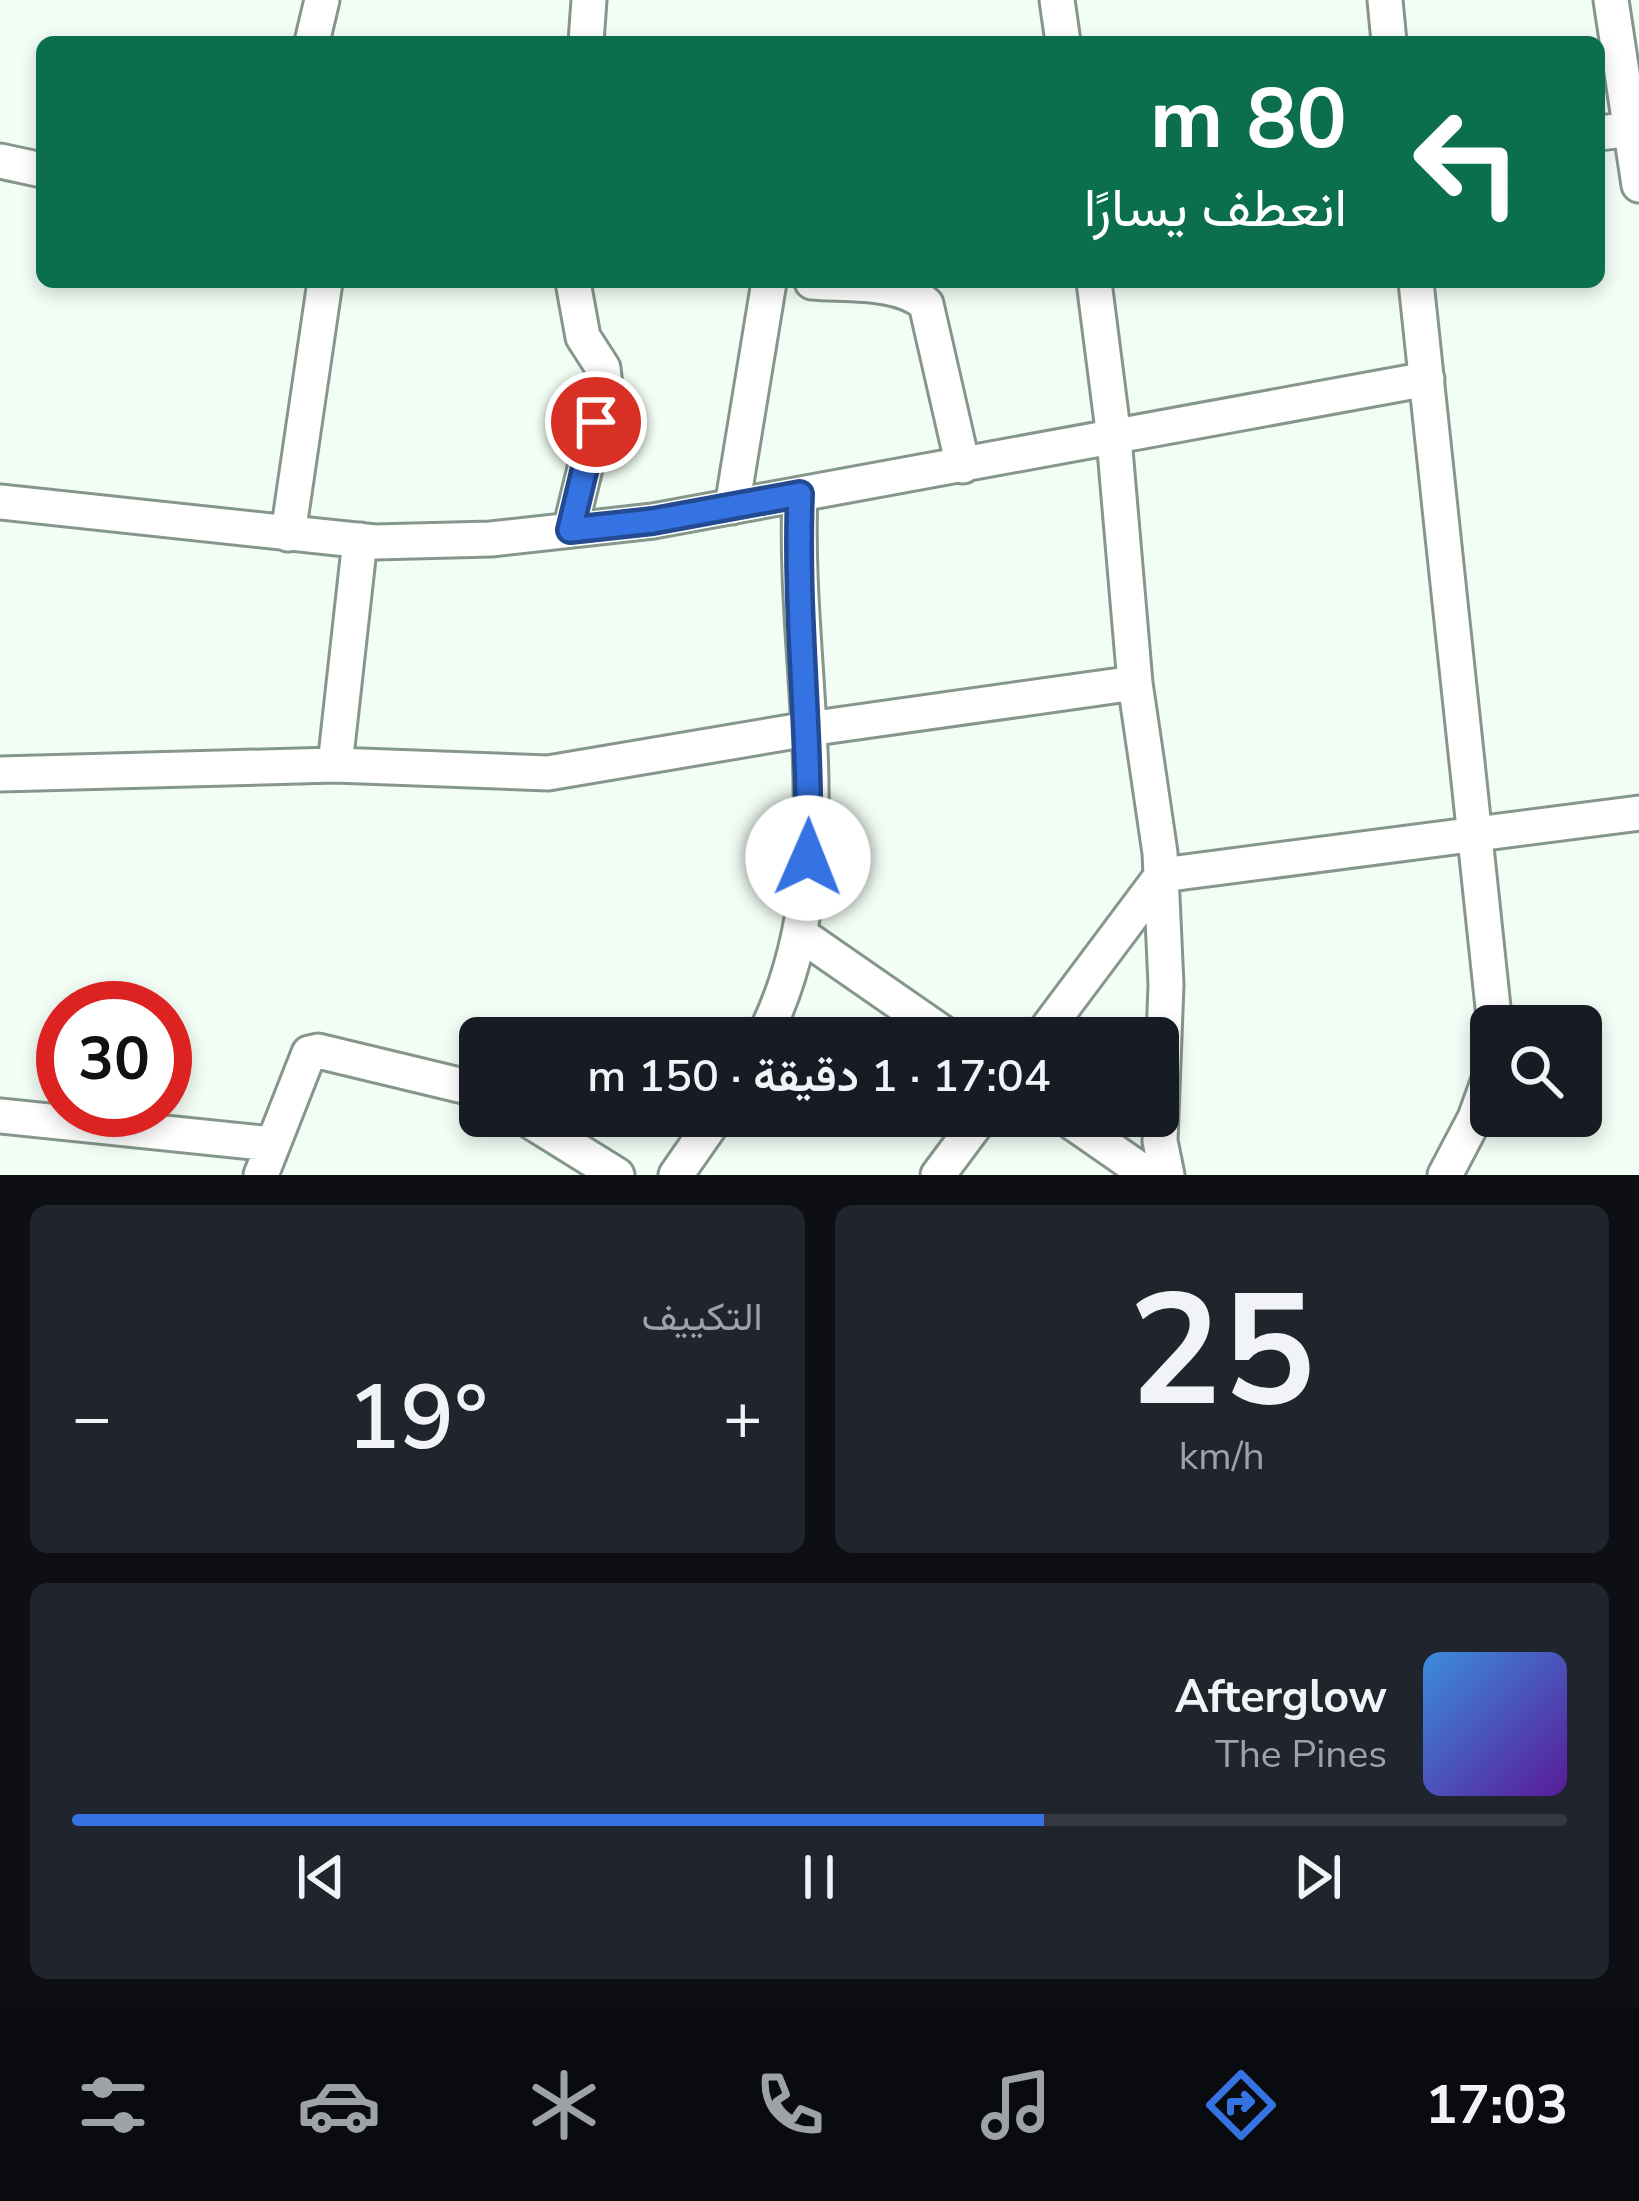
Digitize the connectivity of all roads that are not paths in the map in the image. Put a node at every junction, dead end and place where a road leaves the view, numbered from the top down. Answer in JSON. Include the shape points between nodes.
{"nodes":[{"id":1,"x":322,"y":0,"type":"edge"},
{"id":2,"x":589,"y":0,"type":"edge"},
{"id":3,"x":1058,"y":0,"type":"edge"},
{"id":4,"x":1385,"y":0,"type":"edge"},
{"id":5,"x":1611,"y":0,"type":"edge"},
{"id":6,"x":314,"y":36,"type":"edge"},
{"id":7,"x":586,"y":36,"type":"edge"},
{"id":8,"x":1062,"y":36,"type":"edge"},
{"id":9,"x":1388,"y":36,"type":"edge"},
{"id":10,"x":1616,"y":131,"type":"edge"},
{"id":11,"x":0,"y":161,"type":"edge"},
{"id":12,"x":36,"y":169,"type":"edge"},
{"id":13,"x":1639,"y":185,"type":"edge"},
{"id":14,"x":324,"y":288,"type":"edge"},
{"id":15,"x":574,"y":288,"type":"edge"},
{"id":16,"x":768,"y":288,"type":"edge"},
{"id":17,"x":878,"y":288,"type":"edge"},
{"id":18,"x":1095,"y":288,"type":"edge"},
{"id":19,"x":1417,"y":288,"type":"edge"},
{"id":20,"x":1426,"y":379,"type":"junction"},
{"id":21,"x":1114,"y":438,"type":"junction"},
{"id":22,"x":963,"y":466,"type":"junction"},
{"id":23,"x":800,"y":494,"type":"junction"},
{"id":24,"x":0,"y":502,"type":"edge"},
{"id":25,"x":731,"y":507,"type":"junction"},
{"id":26,"x":570,"y":530,"type":"junction"},
{"id":27,"x":288,"y":534,"type":"junction"},
{"id":28,"x":360,"y":540,"type":"junction"},
{"id":29,"x":1136,"y":682,"type":"junction"},
{"id":30,"x":808,"y":729,"type":"junction"},
{"id":31,"x":334,"y":764,"type":"junction"},
{"id":32,"x":0,"y":774,"type":"edge"},
{"id":33,"x":1639,"y":813,"type":"edge"},
{"id":34,"x":1477,"y":834,"type":"junction"},
{"id":35,"x":1162,"y":875,"type":"junction"},
{"id":36,"x":800,"y":934,"type":"junction"},
{"id":37,"x":1493,"y":1005,"type":"edge"},
{"id":38,"x":774,"y":1017,"type":"edge"},
{"id":39,"x":920,"y":1017,"type":"edge"},
{"id":40,"x":1056,"y":1017,"type":"edge"},
{"id":41,"x":459,"y":1085,"type":"edge"},
{"id":42,"x":0,"y":1116,"type":"edge"},
{"id":43,"x":1470,"y":1128,"type":"edge"},
{"id":44,"x":556,"y":1137,"type":"edge"},
{"id":45,"x":702,"y":1137,"type":"edge"},
{"id":46,"x":966,"y":1137,"type":"edge"},
{"id":47,"x":1093,"y":1137,"type":"edge"},
{"id":48,"x":267,"y":1160,"type":"edge"},
{"id":49,"x":617,"y":1175,"type":"edge"},
{"id":50,"x":676,"y":1175,"type":"edge"},
{"id":51,"x":938,"y":1175,"type":"edge"},
{"id":52,"x":1148,"y":1175,"type":"edge"},
{"id":53,"x":1167,"y":1175,"type":"edge"},
{"id":54,"x":1445,"y":1175,"type":"edge"}],
"edges":[{"from":1,"to":6,"type":"street"},
{"from":2,"to":7,"type":"street"},
{"from":3,"to":8,"type":"street"},
{"from":4,"to":9,"type":"street"},
{"from":5,"to":10,"type":"street"},
{"from":10,"to":13,"type":"street"},
{"from":11,"to":12,"type":"street"},
{"from":14,"to":27,"type":"street"},
{"from":15,"to":26,"type":"street","via":[[605,386]]},
{"from":16,"to":25,"type":"street"},
{"from":17,"to":22,"type":"street","via":[[926,304]]},
{"from":18,"to":21,"type":"street"},
{"from":19,"to":20,"type":"street"},
{"from":20,"to":21,"type":"street"},
{"from":20,"to":34,"type":"street"},
{"from":21,"to":22,"type":"street"},
{"from":21,"to":29,"type":"street"},
{"from":22,"to":23,"type":"street"},
{"from":23,"to":25,"type":"street"},
{"from":23,"to":30,"type":"street"},
{"from":24,"to":27,"type":"street"},
{"from":25,"to":26,"type":"street"},
{"from":26,"to":28,"type":"street"},
{"from":27,"to":28,"type":"street"},
{"from":28,"to":31,"type":"street"},
{"from":29,"to":30,"type":"street"},
{"from":29,"to":35,"type":"street"},
{"from":30,"to":31,"type":"street","via":[[548,772]]},
{"from":30,"to":36,"type":"street"},
{"from":31,"to":32,"type":"street"},
{"from":33,"to":34,"type":"street"},
{"from":34,"to":35,"type":"street"},
{"from":34,"to":37,"type":"street"},
{"from":35,"to":40,"type":"street"},
{"from":35,"to":53,"type":"street","via":[[1160,1141]]},
{"from":36,"to":38,"type":"street"},
{"from":36,"to":39,"type":"street"},
{"from":41,"to":48,"type":"street","via":[[309,1053]]},
{"from":42,"to":48,"type":"street"},
{"from":43,"to":54,"type":"street"},
{"from":44,"to":49,"type":"street"},
{"from":45,"to":50,"type":"street"},
{"from":46,"to":51,"type":"street"},
{"from":47,"to":52,"type":"street"}]}
